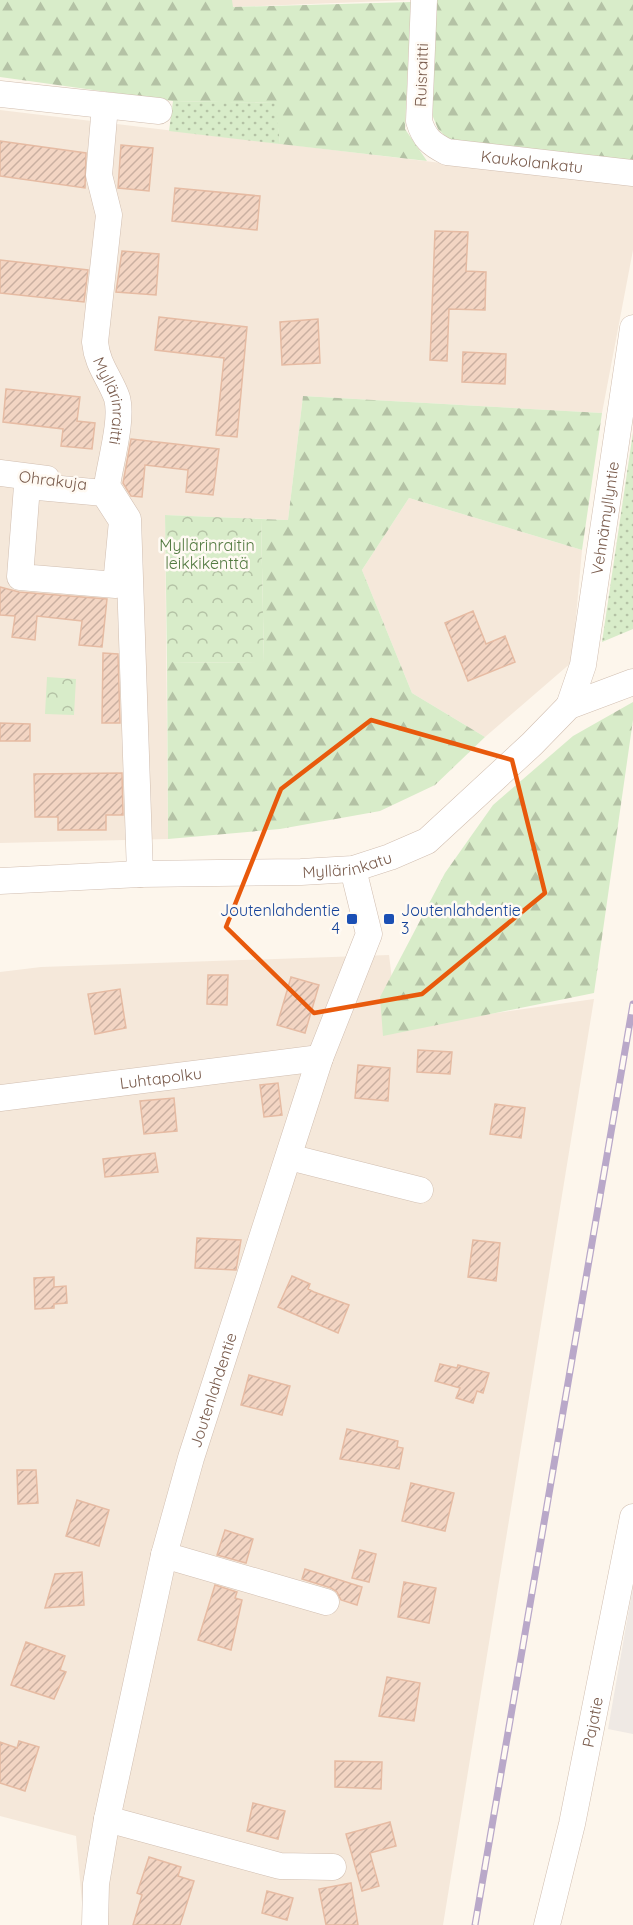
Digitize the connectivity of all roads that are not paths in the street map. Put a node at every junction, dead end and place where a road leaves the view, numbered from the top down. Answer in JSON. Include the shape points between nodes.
{"nodes":[{"id":1,"x":424,"y":0,"type":"edge"},
{"id":2,"x":0,"y":94,"type":"edge"},
{"id":3,"x":105,"y":106,"type":"junction"},
{"id":4,"x":159,"y":111,"type":"dead end"},
{"id":5,"x":432,"y":145,"type":"joint"},
{"id":6,"x":633,"y":173,"type":"edge"},
{"id":7,"x":633,"y":328,"type":"edge"},
{"id":8,"x":0,"y":473,"type":"edge"},
{"id":9,"x":107,"y":486,"type":"junction"},
{"id":10,"x":116,"y":585,"type":"joint"},
{"id":11,"x":633,"y":682,"type":"edge"},
{"id":12,"x":568,"y":706,"type":"junction"},
{"id":13,"x":353,"y":868,"type":"junction"},
{"id":14,"x":140,"y":874,"type":"junction"},
{"id":15,"x":0,"y":881,"type":"edge"},
{"id":16,"x":320,"y":1058,"type":"junction"},
{"id":17,"x":0,"y":1098,"type":"edge"},
{"id":18,"x":289,"y":1157,"type":"junction"},
{"id":19,"x":420,"y":1190,"type":"dead end"},
{"id":20,"x":633,"y":1517,"type":"edge"},
{"id":21,"x":164,"y":1555,"type":"junction"},
{"id":22,"x":326,"y":1602,"type":"dead end"},
{"id":23,"x":107,"y":1819,"type":"junction"},
{"id":24,"x":333,"y":1867,"type":"dead end"},
{"id":25,"x":95,"y":1925,"type":"edge"},
{"id":26,"x":547,"y":1925,"type":"edge"}],
"edges":[{"from":1,"to":5,"type":"street","name":"Ruisraitti","via":[[418,121]]},
{"from":2,"to":3,"type":"street"},
{"from":3,"to":4,"type":"street"},
{"from":3,"to":9,"type":"street","name":"Myllärinraitti","via":[[99,175],[110,215],[95,342],[96,356],[113,389],[118,412]]},
{"from":5,"to":6,"type":"street","name":"Kaukolankatu","via":[[447,152]]},
{"from":7,"to":12,"type":"street","name":"Vehnämyllyntie","via":[[583,665]]},
{"from":8,"to":9,"type":"street","name":"Ohrakuja"},
{"from":9,"to":14,"type":"street","via":[[128,519]]},
{"from":10,"to":10,"type":"street","via":[[20,577],[27,486],[104,493],[122,522]]},
{"from":11,"to":12,"type":"street","name":"Myllärinkatu"},
{"from":12,"to":13,"type":"street","name":"Myllärinkatu","via":[[427,841]]},
{"from":13,"to":14,"type":"street","name":"Myllärinkatu"},
{"from":13,"to":16,"type":"street","name":"Joutenlahdentie","via":[[369,934]]},
{"from":14,"to":15,"type":"street","name":"Myllärinkatu"},
{"from":16,"to":17,"type":"street","name":"Luhtapolku"},
{"from":16,"to":18,"type":"street","name":"Joutenlahdentie"},
{"from":18,"to":19,"type":"street"},
{"from":18,"to":21,"type":"street","name":"Joutenlahdentie","via":[[191,1458]]},
{"from":20,"to":26,"type":"street","name":"Pajatie","via":[[573,1824]]},
{"from":21,"to":22,"type":"street"},
{"from":21,"to":23,"type":"street","name":"Joutenlahdentie"},
{"from":23,"to":24,"type":"street","via":[[280,1866]]},
{"from":23,"to":25,"type":"street","name":"Joutenlahdentie","via":[[96,1884]]}]}
